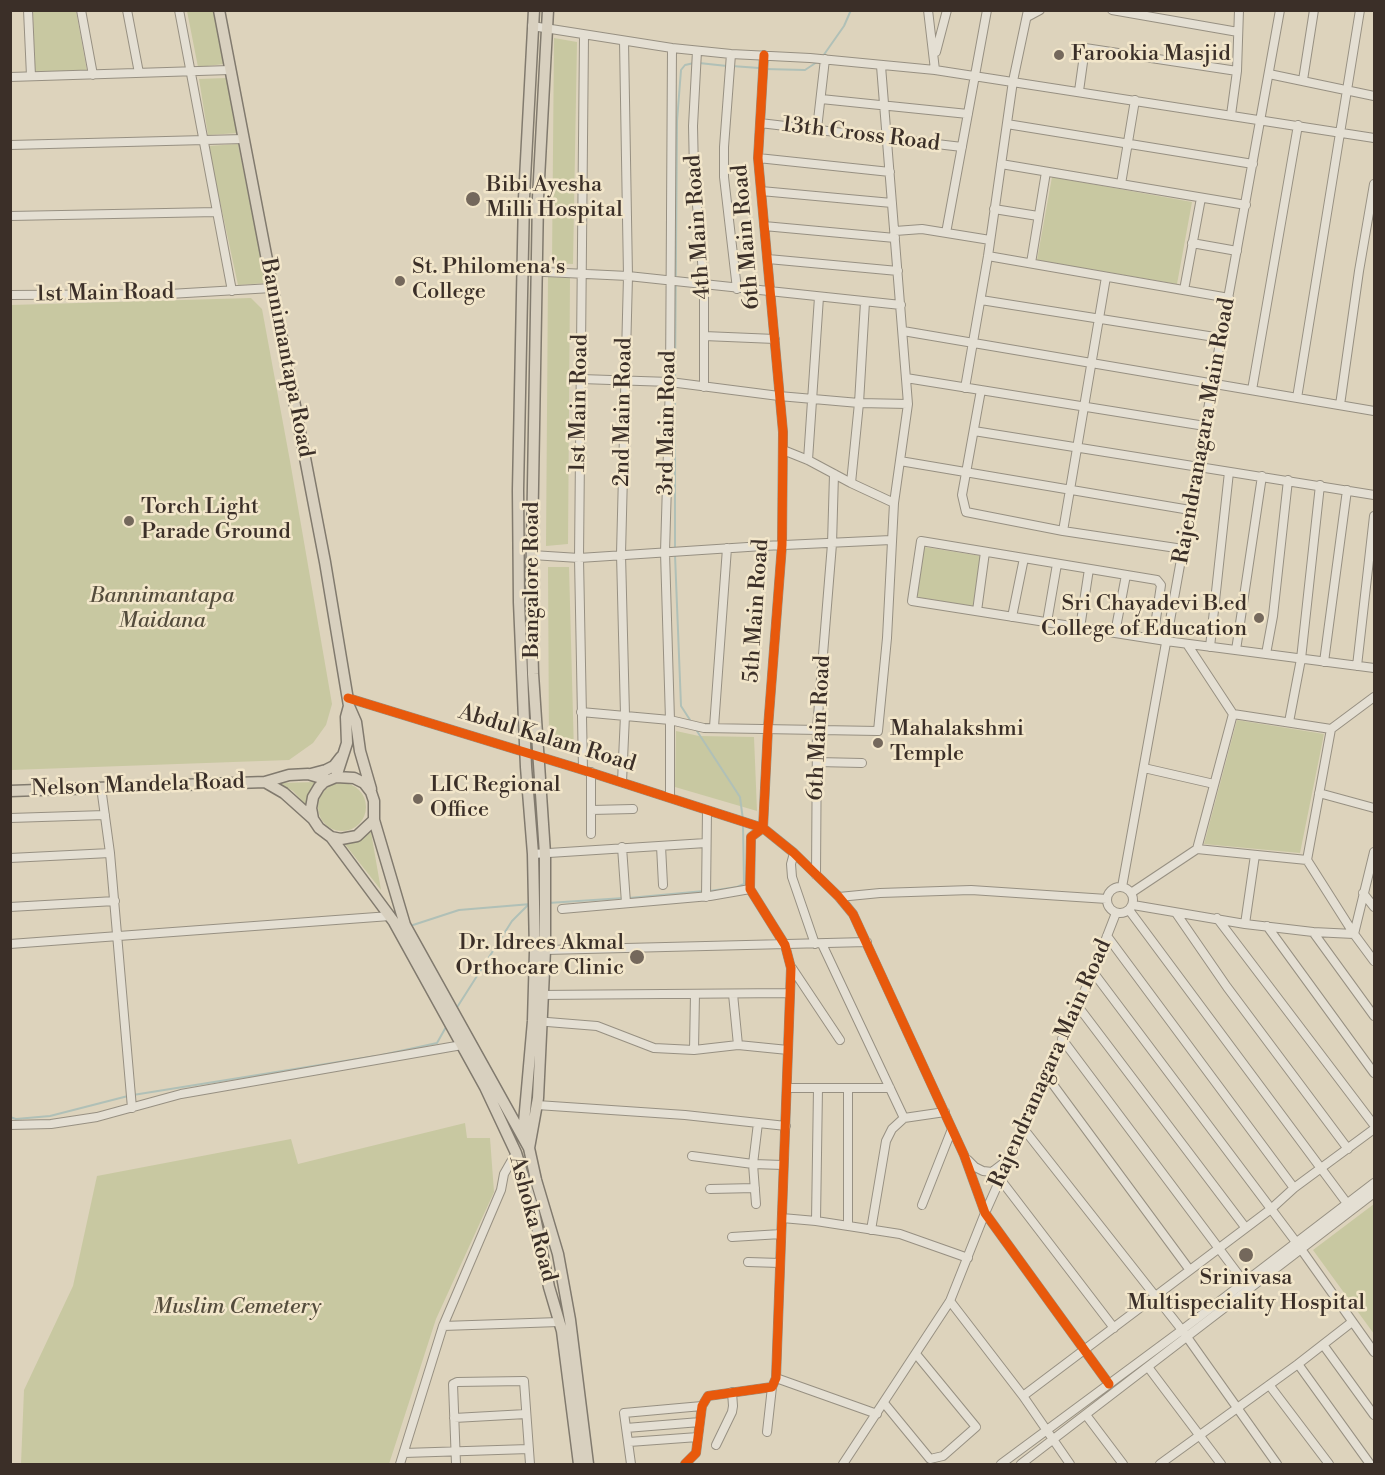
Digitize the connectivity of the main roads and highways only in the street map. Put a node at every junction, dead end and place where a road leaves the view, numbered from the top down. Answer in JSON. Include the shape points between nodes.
{"nodes":[{"id":1,"x":219,"y":10,"type":"edge"},
{"id":2,"x":534,"y":10,"type":"edge"},
{"id":3,"x":548,"y":10,"type":"edge"},
{"id":4,"x":348,"y":702,"type":"junction"},
{"id":5,"x":345,"y":754,"type":"junction"},
{"id":6,"x":308,"y":774,"type":"junction"},
{"id":7,"x":332,"y":779,"type":"junction"},
{"id":8,"x":265,"y":782,"type":"junction"},
{"id":9,"x":10,"y":791,"type":"edge"},
{"id":10,"x":374,"y":801,"type":"junction"},
{"id":11,"x":314,"y":819,"type":"junction"},
{"id":12,"x":374,"y":820,"type":"junction"},
{"id":13,"x":331,"y":837,"type":"junction"},
{"id":14,"x":540,"y":892,"type":"junction"},
{"id":15,"x":540,"y":918,"type":"junction"},
{"id":16,"x":403,"y":929,"type":"junction"},
{"id":17,"x":537,"y":995,"type":"junction"},
{"id":18,"x":451,"y":1018,"type":"junction"},
{"id":19,"x":537,"y":1021,"type":"junction"},
{"id":20,"x":523,"y":1134,"type":"junction"},
{"id":21,"x":529,"y":1148,"type":"junction"},
{"id":22,"x":579,"y":1464,"type":"edge"},
{"id":23,"x":588,"y":1464,"type":"edge"}],
"edges":[{"from":1,"to":4,"type":"main road","name":"Bannimantapa Road","via":[[325,562]]},
{"from":2,"to":14,"type":"main road","name":"Bangalore Road","via":[[524,187],[518,569],[526,753],[533,854]]},
{"from":3,"to":14,"type":"main road","name":"Bangalore Road","via":[[536,272],[532,555],[533,674],[545,854]]},
{"from":4,"to":5,"type":"main road"},
{"from":4,"to":10,"type":"main road"},
{"from":5,"to":6,"type":"main road","via":[[334,766]]},
{"from":5,"to":7,"type":"main road"},
{"from":6,"to":7,"type":"main road","name":"Nelson Mandela Road"},
{"from":6,"to":8,"type":"main road","name":"Nelson Mandela Road"},
{"from":7,"to":10,"type":"main road","via":[[354,778],[371,792]]},
{"from":7,"to":11,"type":"main road","via":[[319,787],[313,797]]},
{"from":8,"to":9,"type":"main road","name":"Nelson Mandela Road"},
{"from":8,"to":11,"type":"main road","name":"Nelson Mandela Road"},
{"from":10,"to":12,"type":"main road"},
{"from":11,"to":13,"type":"main road"},
{"from":12,"to":13,"type":"main road","via":[[357,836]]},
{"from":12,"to":16,"type":"main road"},
{"from":13,"to":16,"type":"main road"},
{"from":14,"to":15,"type":"main road","name":"Bangalore Road"},
{"from":15,"to":17,"type":"main road","name":"Bangalore Road"},
{"from":15,"to":17,"type":"main road","name":"Bangalore Road","via":[[545,950]]},
{"from":16,"to":18,"type":"main road","name":"Ashoka Road"},
{"from":17,"to":19,"type":"main road","name":"Bangalore Road"},
{"from":18,"to":20,"type":"main road","name":"Bangalore Road"},
{"from":18,"to":22,"type":"main road","name":"Ashoka Road","via":[[516,1154],[534,1212],[560,1322]]},
{"from":19,"to":20,"type":"main road","name":"Bangalore Road"},
{"from":19,"to":21,"type":"main road","name":"Bangalore Road","via":[[537,1106]]},
{"from":20,"to":21,"type":"main road","name":"Bangalore Road"},
{"from":21,"to":23,"type":"main road","name":"Bangalore Road","via":[[560,1265]]}]}
